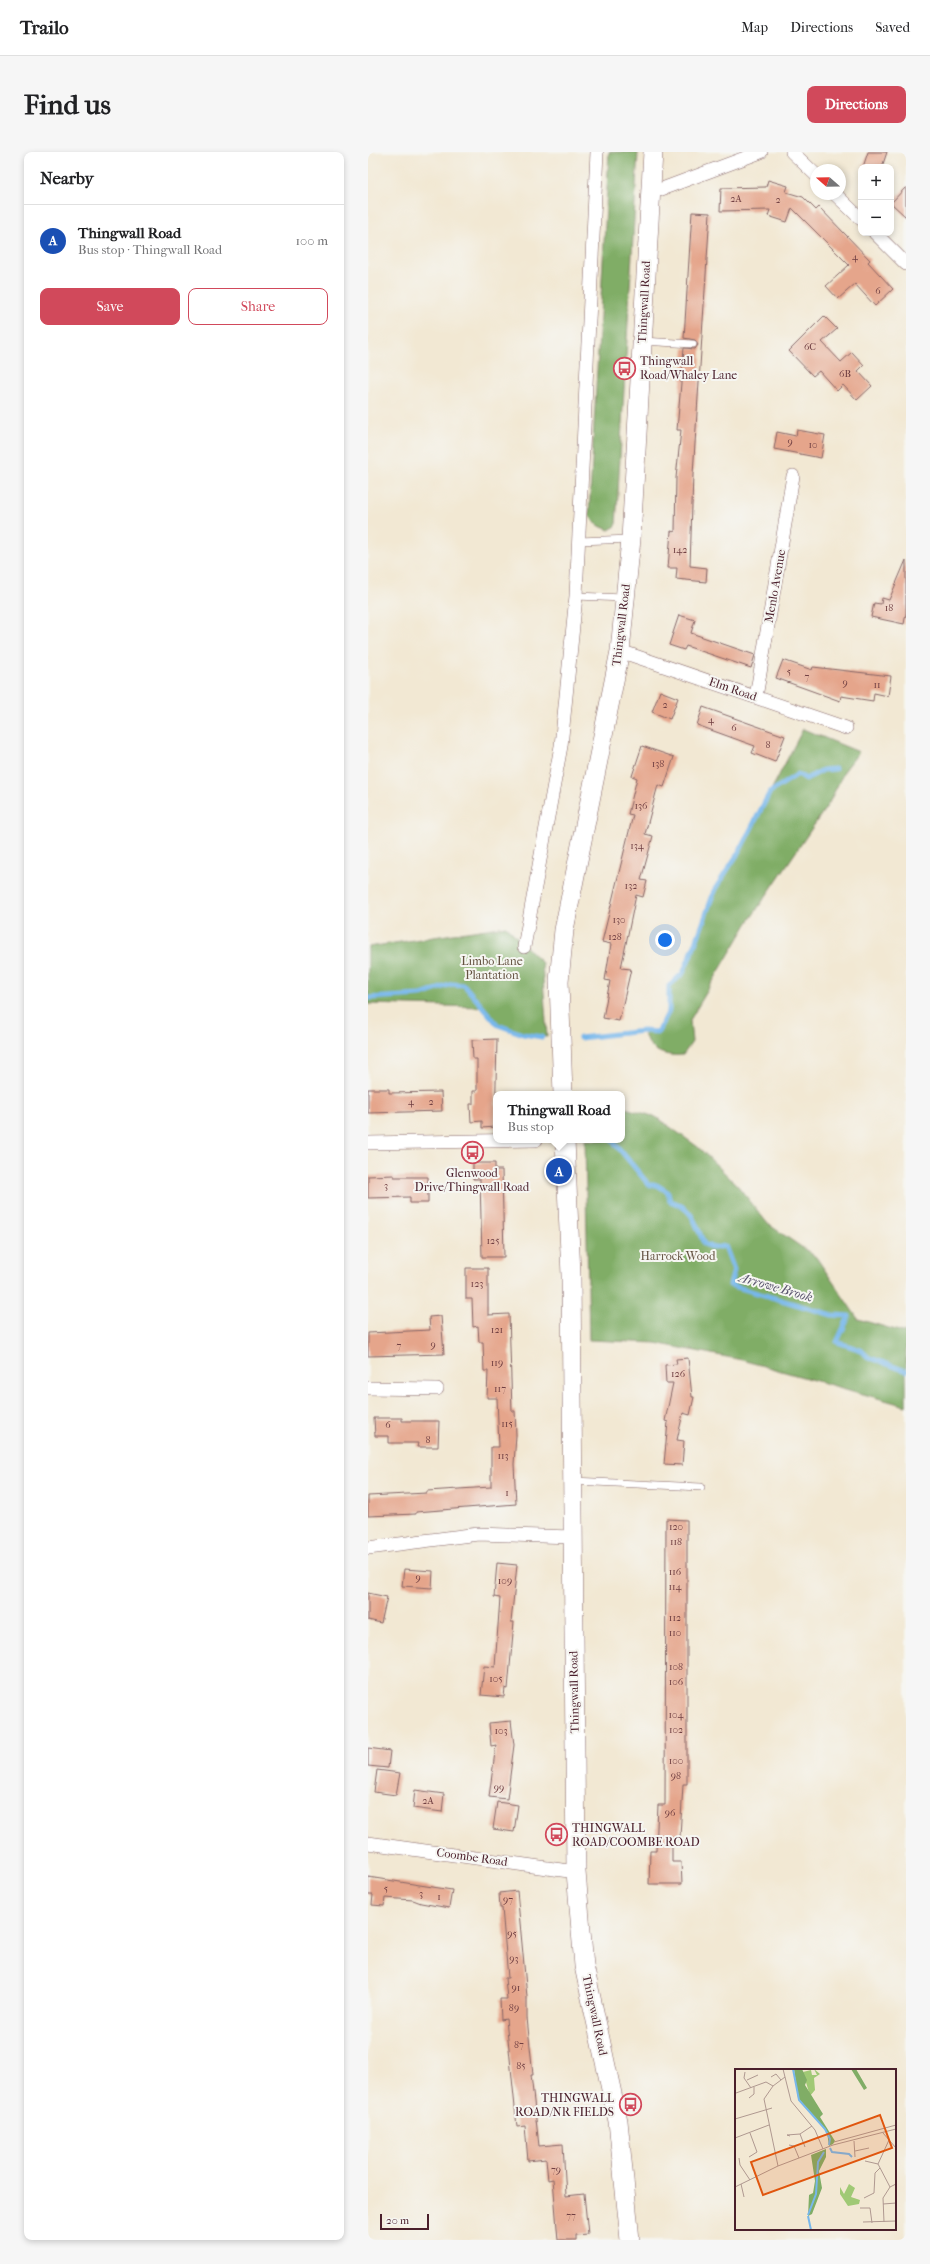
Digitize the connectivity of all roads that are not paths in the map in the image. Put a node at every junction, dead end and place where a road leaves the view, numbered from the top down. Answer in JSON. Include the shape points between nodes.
{"nodes":[{"id":1,"x":597,"y":152,"type":"edge"},
{"id":2,"x":653,"y":152,"type":"edge"},
{"id":3,"x":761,"y":152,"type":"edge"},
{"id":4,"x":792,"y":152,"type":"edge"},
{"id":5,"x":810,"y":169,"type":"edge"},
{"id":6,"x":651,"y":193,"type":"junction"},
{"id":7,"x":841,"y":200,"type":"edge"},
{"id":8,"x":858,"y":216,"type":"edge"},
{"id":9,"x":878,"y":236,"type":"edge"},
{"id":10,"x":906,"y":264,"type":"edge"},
{"id":11,"x":642,"y":341,"type":"junction"},
{"id":12,"x":693,"y":344,"type":"dead end"},
{"id":13,"x":794,"y":476,"type":"dead end"},
{"id":14,"x":631,"y":539,"type":"junction"},
{"id":15,"x":579,"y":541,"type":"junction"},
{"id":16,"x":576,"y":596,"type":"junction"},
{"id":17,"x":626,"y":599,"type":"junction"},
{"id":18,"x":620,"y":651,"type":"junction"},
{"id":19,"x":756,"y":697,"type":"junction"},
{"id":20,"x":846,"y":728,"type":"dead end"},
{"id":21,"x":524,"y":947,"type":"dead end"},
{"id":22,"x":563,"y":1091,"type":"edge"},
{"id":23,"x":493,"y":1141,"type":"edge"},
{"id":24,"x":368,"y":1143,"type":"edge"},
{"id":25,"x":565,"y":1143,"type":"edge"},
{"id":26,"x":368,"y":1388,"type":"edge"},
{"id":27,"x":437,"y":1389,"type":"dead end"},
{"id":28,"x":572,"y":1481,"type":"junction"},
{"id":29,"x":702,"y":1487,"type":"dead end"},
{"id":30,"x":572,"y":1537,"type":"junction"},
{"id":31,"x":368,"y":1548,"type":"edge"},
{"id":32,"x":368,"y":1843,"type":"edge"},
{"id":33,"x":576,"y":1872,"type":"junction"},
{"id":34,"x":630,"y":2240,"type":"edge"}],
"edges":[{"from":1,"to":15,"type":"street"},
{"from":2,"to":6,"type":"street","name":"Thingwall Road"},
{"from":3,"to":6,"type":"street"},
{"from":4,"to":5,"type":"street"},
{"from":6,"to":11,"type":"street","name":"Thingwall Road"},
{"from":7,"to":8,"type":"street"},
{"from":9,"to":10,"type":"street"},
{"from":11,"to":12,"type":"lane"},
{"from":11,"to":14,"type":"street","name":"Thingwall Road"},
{"from":13,"to":19,"type":"street","name":"Menlo Avenue"},
{"from":14,"to":15,"type":"lane"},
{"from":14,"to":17,"type":"street","name":"Thingwall Road"},
{"from":15,"to":16,"type":"street"},
{"from":16,"to":17,"type":"lane"},
{"from":16,"to":21,"type":"street","via":[[561,746]]},
{"from":17,"to":18,"type":"street","name":"Thingwall Road"},
{"from":18,"to":19,"type":"street","name":"Elm Road"},
{"from":18,"to":22,"type":"street","name":"Thingwall Road","via":[[564,930],[559,981]]},
{"from":19,"to":20,"type":"street","name":"Elm Road"},
{"from":23,"to":24,"type":"street"},
{"from":25,"to":28,"type":"street","name":"Thingwall Road","via":[[571,1276]]},
{"from":26,"to":27,"type":"street"},
{"from":28,"to":29,"type":"lane"},
{"from":28,"to":30,"type":"street","name":"Thingwall Road"},
{"from":30,"to":31,"type":"street","via":[[478,1534]]},
{"from":30,"to":33,"type":"street","name":"Thingwall Road"},
{"from":32,"to":33,"type":"street","name":"Coombe Road"},
{"from":33,"to":34,"type":"street","name":"Thingwall Road","via":[[584,1966],[618,2121]]}]}
